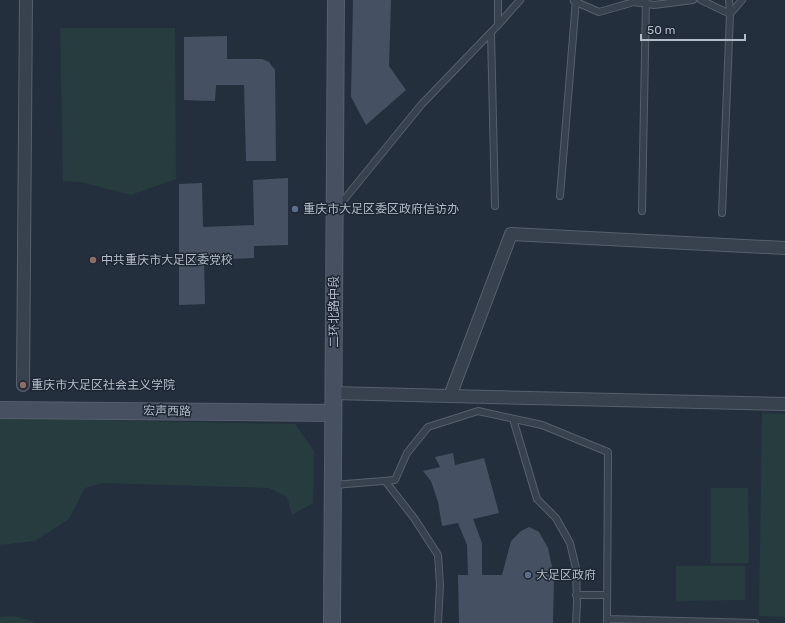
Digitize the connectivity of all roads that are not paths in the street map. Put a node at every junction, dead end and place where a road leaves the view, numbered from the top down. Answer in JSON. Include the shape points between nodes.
{"nodes":[{"id":1,"x":26,"y":0,"type":"edge"},
{"id":2,"x":336,"y":0,"type":"edge"},
{"id":3,"x":498,"y":0,"type":"edge"},
{"id":4,"x":520,"y":0,"type":"edge"},
{"id":5,"x":693,"y":0,"type":"edge"},
{"id":6,"x":701,"y":0,"type":"edge"},
{"id":7,"x":729,"y":0,"type":"edge"},
{"id":8,"x":742,"y":0,"type":"edge"},
{"id":9,"x":575,"y":1,"type":"edge"},
{"id":10,"x":646,"y":2,"type":"edge"},
{"id":11,"x":730,"y":14,"type":"junction"},
{"id":12,"x":498,"y":25,"type":"junction"},
{"id":13,"x":491,"y":32,"type":"junction"},
{"id":14,"x":560,"y":196,"type":"dead end"},
{"id":15,"x":495,"y":206,"type":"dead end"},
{"id":16,"x":334,"y":211,"type":"junction"},
{"id":17,"x":642,"y":211,"type":"dead end"},
{"id":18,"x":722,"y":213,"type":"dead end"},
{"id":19,"x":785,"y":248,"type":"edge"},
{"id":20,"x":23,"y":385,"type":"dead end"},
{"id":21,"x":334,"y":393,"type":"junction"},
{"id":22,"x":450,"y":396,"type":"junction"},
{"id":23,"x":785,"y":404,"type":"edge"},
{"id":24,"x":0,"y":410,"type":"edge"},
{"id":25,"x":333,"y":413,"type":"junction"},
{"id":26,"x":513,"y":419,"type":"junction"},
{"id":27,"x":386,"y":482,"type":"junction"},
{"id":28,"x":333,"y":485,"type":"junction"},
{"id":29,"x":576,"y":595,"type":"junction"},
{"id":30,"x":607,"y":595,"type":"junction"},
{"id":31,"x":607,"y":621,"type":"edge"},
{"id":32,"x":332,"y":623,"type":"edge"},
{"id":33,"x":438,"y":623,"type":"edge"},
{"id":34,"x":576,"y":623,"type":"edge"},
{"id":35,"x":739,"y":623,"type":"edge"},
{"id":36,"x":756,"y":623,"type":"edge"}],
"edges":[{"from":1,"to":20,"type":"street"},
{"from":2,"to":16,"type":"main road","name":"二环北路中段"},
{"from":3,"to":12,"type":"lane"},
{"from":4,"to":12,"type":"lane"},
{"from":5,"to":10,"type":"lane","via":[[654,5]]},
{"from":6,"to":11,"type":"lane"},
{"from":7,"to":11,"type":"lane"},
{"from":8,"to":11,"type":"lane"},
{"from":9,"to":10,"type":"lane","via":[[599,12],[634,2]]},
{"from":9,"to":14,"type":"lane"},
{"from":10,"to":17,"type":"lane"},
{"from":11,"to":18,"type":"lane"},
{"from":12,"to":13,"type":"lane"},
{"from":13,"to":15,"type":"lane"},
{"from":13,"to":16,"type":"lane","via":[[421,105]]},
{"from":16,"to":21,"type":"main road","name":"二环北路中段"},
{"from":19,"to":22,"type":"street","via":[[511,234]]},
{"from":21,"to":22,"type":"street"},
{"from":21,"to":25,"type":"main road","name":"二环北路中段"},
{"from":22,"to":23,"type":"street"},
{"from":24,"to":25,"type":"main road","name":"宏声西路"},
{"from":25,"to":28,"type":"main road","name":"二环北路中段"},
{"from":26,"to":27,"type":"lane","via":[[478,411],[428,427],[407,453],[395,480]]},
{"from":26,"to":29,"type":"lane","via":[[537,499],[556,518],[570,543],[576,568]]},
{"from":26,"to":30,"type":"lane","via":[[542,425],[608,452]]},
{"from":27,"to":28,"type":"lane"},
{"from":27,"to":33,"type":"lane","via":[[438,555]]},
{"from":28,"to":32,"type":"main road","name":"二环北路中段"},
{"from":29,"to":30,"type":"lane"},
{"from":29,"to":34,"type":"lane"},
{"from":30,"to":31,"type":"lane"},
{"from":31,"to":35,"type":"lane"},
{"from":35,"to":36,"type":"lane"}]}
